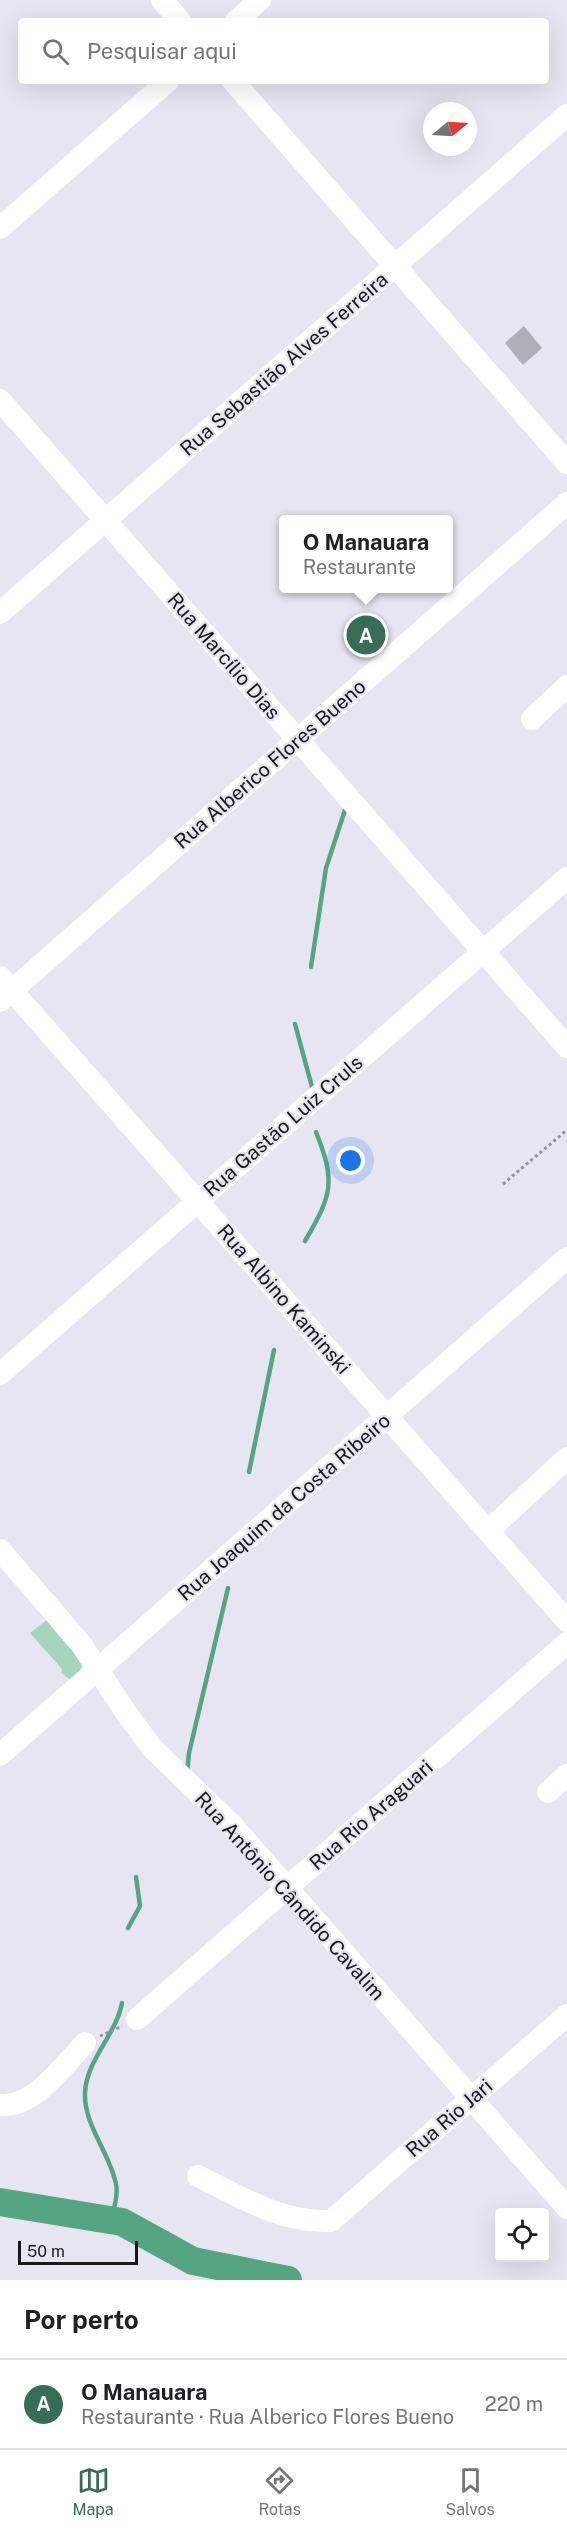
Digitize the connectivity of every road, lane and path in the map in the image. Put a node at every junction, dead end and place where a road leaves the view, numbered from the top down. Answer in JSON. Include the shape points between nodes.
{"nodes":[{"id":1,"x":162,"y":0,"type":"edge"},
{"id":2,"x":260,"y":0,"type":"edge"},
{"id":3,"x":177,"y":18,"type":"edge"},
{"id":4,"x":239,"y":18,"type":"edge"},
{"id":5,"x":165,"y":84,"type":"edge"},
{"id":6,"x":236,"y":84,"type":"edge"},
{"id":7,"x":567,"y":115,"type":"edge"},
{"id":8,"x":0,"y":228,"type":"edge"},
{"id":9,"x":395,"y":266,"type":"junction"},
{"id":10,"x":0,"y":400,"type":"edge"},
{"id":11,"x":567,"y":463,"type":"edge"},
{"id":12,"x":567,"y":503,"type":"edge"},
{"id":13,"x":105,"y":520,"type":"junction"},
{"id":14,"x":0,"y":613,"type":"edge"},
{"id":15,"x":567,"y":686,"type":"edge"},
{"id":16,"x":532,"y":718,"type":"dead end"},
{"id":17,"x":297,"y":740,"type":"junction"},
{"id":18,"x":567,"y":878,"type":"edge"},
{"id":19,"x":483,"y":951,"type":"junction"},
{"id":20,"x":4,"y":989,"type":"edge"},
{"id":21,"x":567,"y":1047,"type":"edge"},
{"id":22,"x":567,"y":1130,"type":"edge"},
{"id":23,"x":503,"y":1184,"type":"dead end"},
{"id":24,"x":197,"y":1201,"type":"junction"},
{"id":25,"x":567,"y":1258,"type":"edge"},
{"id":26,"x":0,"y":1374,"type":"edge"},
{"id":27,"x":386,"y":1416,"type":"junction"},
{"id":28,"x":567,"y":1458,"type":"edge"},
{"id":29,"x":488,"y":1531,"type":"junction"},
{"id":30,"x":0,"y":1550,"type":"edge"},
{"id":31,"x":567,"y":1621,"type":"edge"},
{"id":32,"x":567,"y":1643,"type":"edge"},
{"id":33,"x":99,"y":1670,"type":"junction"},
{"id":34,"x":0,"y":1755,"type":"edge"},
{"id":35,"x":567,"y":1775,"type":"edge"},
{"id":36,"x":548,"y":1791,"type":"dead end"},
{"id":37,"x":287,"y":1888,"type":"junction"},
{"id":38,"x":567,"y":2016,"type":"edge"},
{"id":39,"x":137,"y":2019,"type":"joint"},
{"id":40,"x":85,"y":2043,"type":"joint"},
{"id":41,"x":471,"y":2099,"type":"junction"},
{"id":42,"x":0,"y":2105,"type":"edge"},
{"id":43,"x":198,"y":2176,"type":"dead end"},
{"id":44,"x":567,"y":2208,"type":"edge"}],
"edges":[{"from":1,"to":3,"type":"street"},
{"from":2,"to":4,"type":"street"},
{"from":5,"to":8,"type":"street"},
{"from":6,"to":9,"type":"street"},
{"from":7,"to":9,"type":"street","name":"Rua Sebastião Alves Ferreira"},
{"from":9,"to":11,"type":"street"},
{"from":9,"to":13,"type":"street","name":"Rua Sebastião Alves Ferreira"},
{"from":10,"to":13,"type":"street","name":"Rua Marcílio Dias"},
{"from":12,"to":17,"type":"street","name":"Rua Alberico Flores Bueno"},
{"from":13,"to":14,"type":"street","name":"Rua Sebastião Alves Ferreira"},
{"from":13,"to":17,"type":"street","name":"Rua Marcílio Dias"},
{"from":15,"to":16,"type":"street"},
{"from":17,"to":19,"type":"street","name":"Rua Marcílio Dias"},
{"from":17,"to":20,"type":"street","name":"Rua Alberico Flores Bueno"},
{"from":18,"to":19,"type":"street","name":"Rua Gastão Luiz Cruls"},
{"from":19,"to":21,"type":"street","name":"Rua Marcílio Dias"},
{"from":19,"to":24,"type":"street","name":"Rua Gastão Luiz Cruls"},
{"from":20,"to":24,"type":"street","name":"Rua Albino Kaminski"},
{"from":22,"to":23,"type":"path"},
{"from":24,"to":26,"type":"street","name":"Rua Gastão Luiz Cruls"},
{"from":24,"to":27,"type":"street","name":"Rua Albino Kaminski"},
{"from":25,"to":27,"type":"street","name":"Rua Joaquim da Costa Ribeiro"},
{"from":27,"to":29,"type":"street","name":"Rua Albino Kaminski"},
{"from":27,"to":33,"type":"street","name":"Rua Joaquim da Costa Ribeiro"},
{"from":28,"to":29,"type":"street"},
{"from":29,"to":31,"type":"street","name":"Rua Albino Kaminski"},
{"from":30,"to":33,"type":"street","name":"Rua Antônio Cândido Cavalim"},
{"from":32,"to":37,"type":"street","name":"Rua Rio Araguari"},
{"from":33,"to":34,"type":"street","name":"Rua Joaquim da Costa Ribeiro"},
{"from":33,"to":37,"type":"street","name":"Rua Antônio Cândido Cavalim","via":[[152,1748],[233,1826]]},
{"from":35,"to":36,"type":"street"},
{"from":37,"to":39,"type":"street","name":"Rua Rio Araguari"},
{"from":37,"to":41,"type":"street","name":"Rua Antônio Cândido Cavalim"},
{"from":38,"to":41,"type":"street","name":"Rua Rio Jari"},
{"from":39,"to":40,"type":"path"},
{"from":40,"to":42,"type":"street","via":[[35,2094],[18,2104]]},
{"from":41,"to":43,"type":"street","name":"Rua Rio Jari","via":[[331,2221],[294,2218],[270,2211]]},
{"from":41,"to":44,"type":"street","name":"Rua Antônio Cândido Cavalim"}]}
